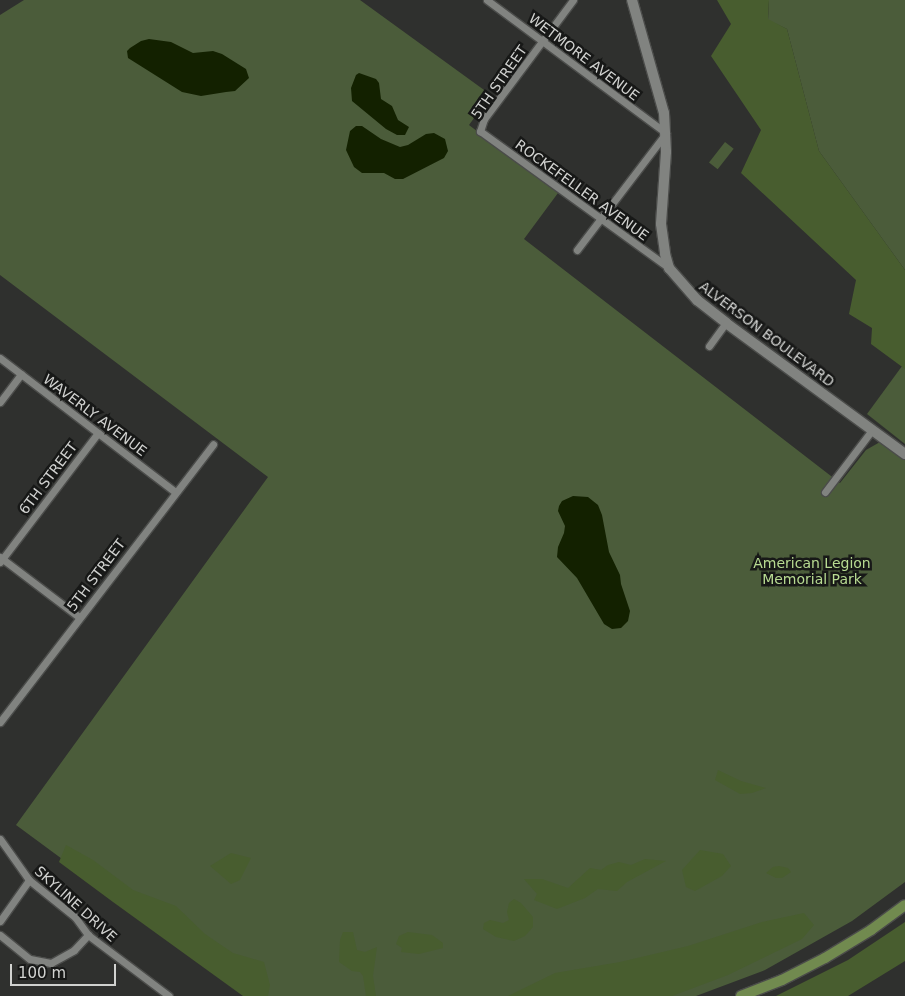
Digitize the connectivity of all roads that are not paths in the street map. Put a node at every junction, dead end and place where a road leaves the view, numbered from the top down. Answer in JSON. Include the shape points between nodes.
{"nodes":[{"id":1,"x":488,"y":0,"type":"edge"},
{"id":2,"x":573,"y":0,"type":"edge"},
{"id":3,"x":632,"y":0,"type":"edge"},
{"id":4,"x":542,"y":42,"type":"junction"},
{"id":5,"x":480,"y":130,"type":"joint"},
{"id":6,"x":666,"y":133,"type":"junction"},
{"id":7,"x":601,"y":220,"type":"junction"},
{"id":8,"x":578,"y":250,"type":"dead end"},
{"id":9,"x":669,"y":268,"type":"junction"},
{"id":10,"x":726,"y":323,"type":"junction"},
{"id":11,"x":709,"y":346,"type":"dead end"},
{"id":12,"x":0,"y":358,"type":"edge"},
{"id":13,"x":21,"y":374,"type":"junction"},
{"id":14,"x":0,"y":402,"type":"edge"},
{"id":15,"x":872,"y":430,"type":"junction"},
{"id":16,"x":98,"y":433,"type":"junction"},
{"id":17,"x":213,"y":444,"type":"dead end"},
{"id":18,"x":905,"y":454,"type":"edge"},
{"id":19,"x":176,"y":492,"type":"junction"},
{"id":20,"x":825,"y":492,"type":"dead end"},
{"id":21,"x":1,"y":559,"type":"edge"},
{"id":22,"x":79,"y":617,"type":"junction"},
{"id":23,"x":0,"y":722,"type":"edge"},
{"id":24,"x":0,"y":840,"type":"edge"},
{"id":25,"x":29,"y":880,"type":"junction"},
{"id":26,"x":905,"y":905,"type":"edge"},
{"id":27,"x":0,"y":921,"type":"edge"},
{"id":28,"x":0,"y":935,"type":"edge"},
{"id":29,"x":88,"y":935,"type":"junction"},
{"id":30,"x":169,"y":996,"type":"edge"},
{"id":31,"x":741,"y":996,"type":"edge"}],
"edges":[{"from":1,"to":4,"type":"street","name":"WETMORE AVENUE"},
{"from":2,"to":4,"type":"street","name":"5TH STREET"},
{"from":3,"to":6,"type":"main road","name":"ALVERSON BOULEVARD","via":[[660,95]]},
{"from":4,"to":5,"type":"street","name":"5TH STREET","via":[[484,119]]},
{"from":4,"to":6,"type":"street","name":"WETMORE AVENUE"},
{"from":5,"to":7,"type":"street","name":"ROCKEFELLER AVENUE"},
{"from":6,"to":7,"type":"street"},
{"from":6,"to":9,"type":"main road","name":"ALVERSON BOULEVARD","via":[[661,224]]},
{"from":7,"to":8,"type":"street"},
{"from":7,"to":9,"type":"street","name":"ROCKEFELLER AVENUE"},
{"from":9,"to":10,"type":"main road","name":"ALVERSON BOULEVARD","via":[[697,300]]},
{"from":10,"to":11,"type":"street"},
{"from":10,"to":15,"type":"main road","name":"ALVERSON BOULEVARD"},
{"from":12,"to":13,"type":"street","name":"WAVERLY AVENUE"},
{"from":13,"to":14,"type":"street"},
{"from":13,"to":16,"type":"street","name":"WAVERLY AVENUE"},
{"from":15,"to":18,"type":"main road","name":"ALVERSON BOULEVARD"},
{"from":15,"to":20,"type":"street"},
{"from":16,"to":19,"type":"street","name":"WAVERLY AVENUE"},
{"from":16,"to":21,"type":"street","name":"6TH STREET"},
{"from":17,"to":19,"type":"street","name":"5TH STREET"},
{"from":19,"to":22,"type":"street","name":"5TH STREET"},
{"from":21,"to":22,"type":"street"},
{"from":22,"to":23,"type":"street","name":"5TH STREET"},
{"from":24,"to":25,"type":"street","name":"SKYLINE DRIVE"},
{"from":25,"to":27,"type":"street"},
{"from":25,"to":29,"type":"street","name":"SKYLINE DRIVE","via":[[76,917]]},
{"from":26,"to":31,"type":"main road","via":[[825,958]]},
{"from":28,"to":29,"type":"street","via":[[30,959],[51,963],[74,950]]},
{"from":29,"to":30,"type":"street","name":"SKYLINE DRIVE"}]}
